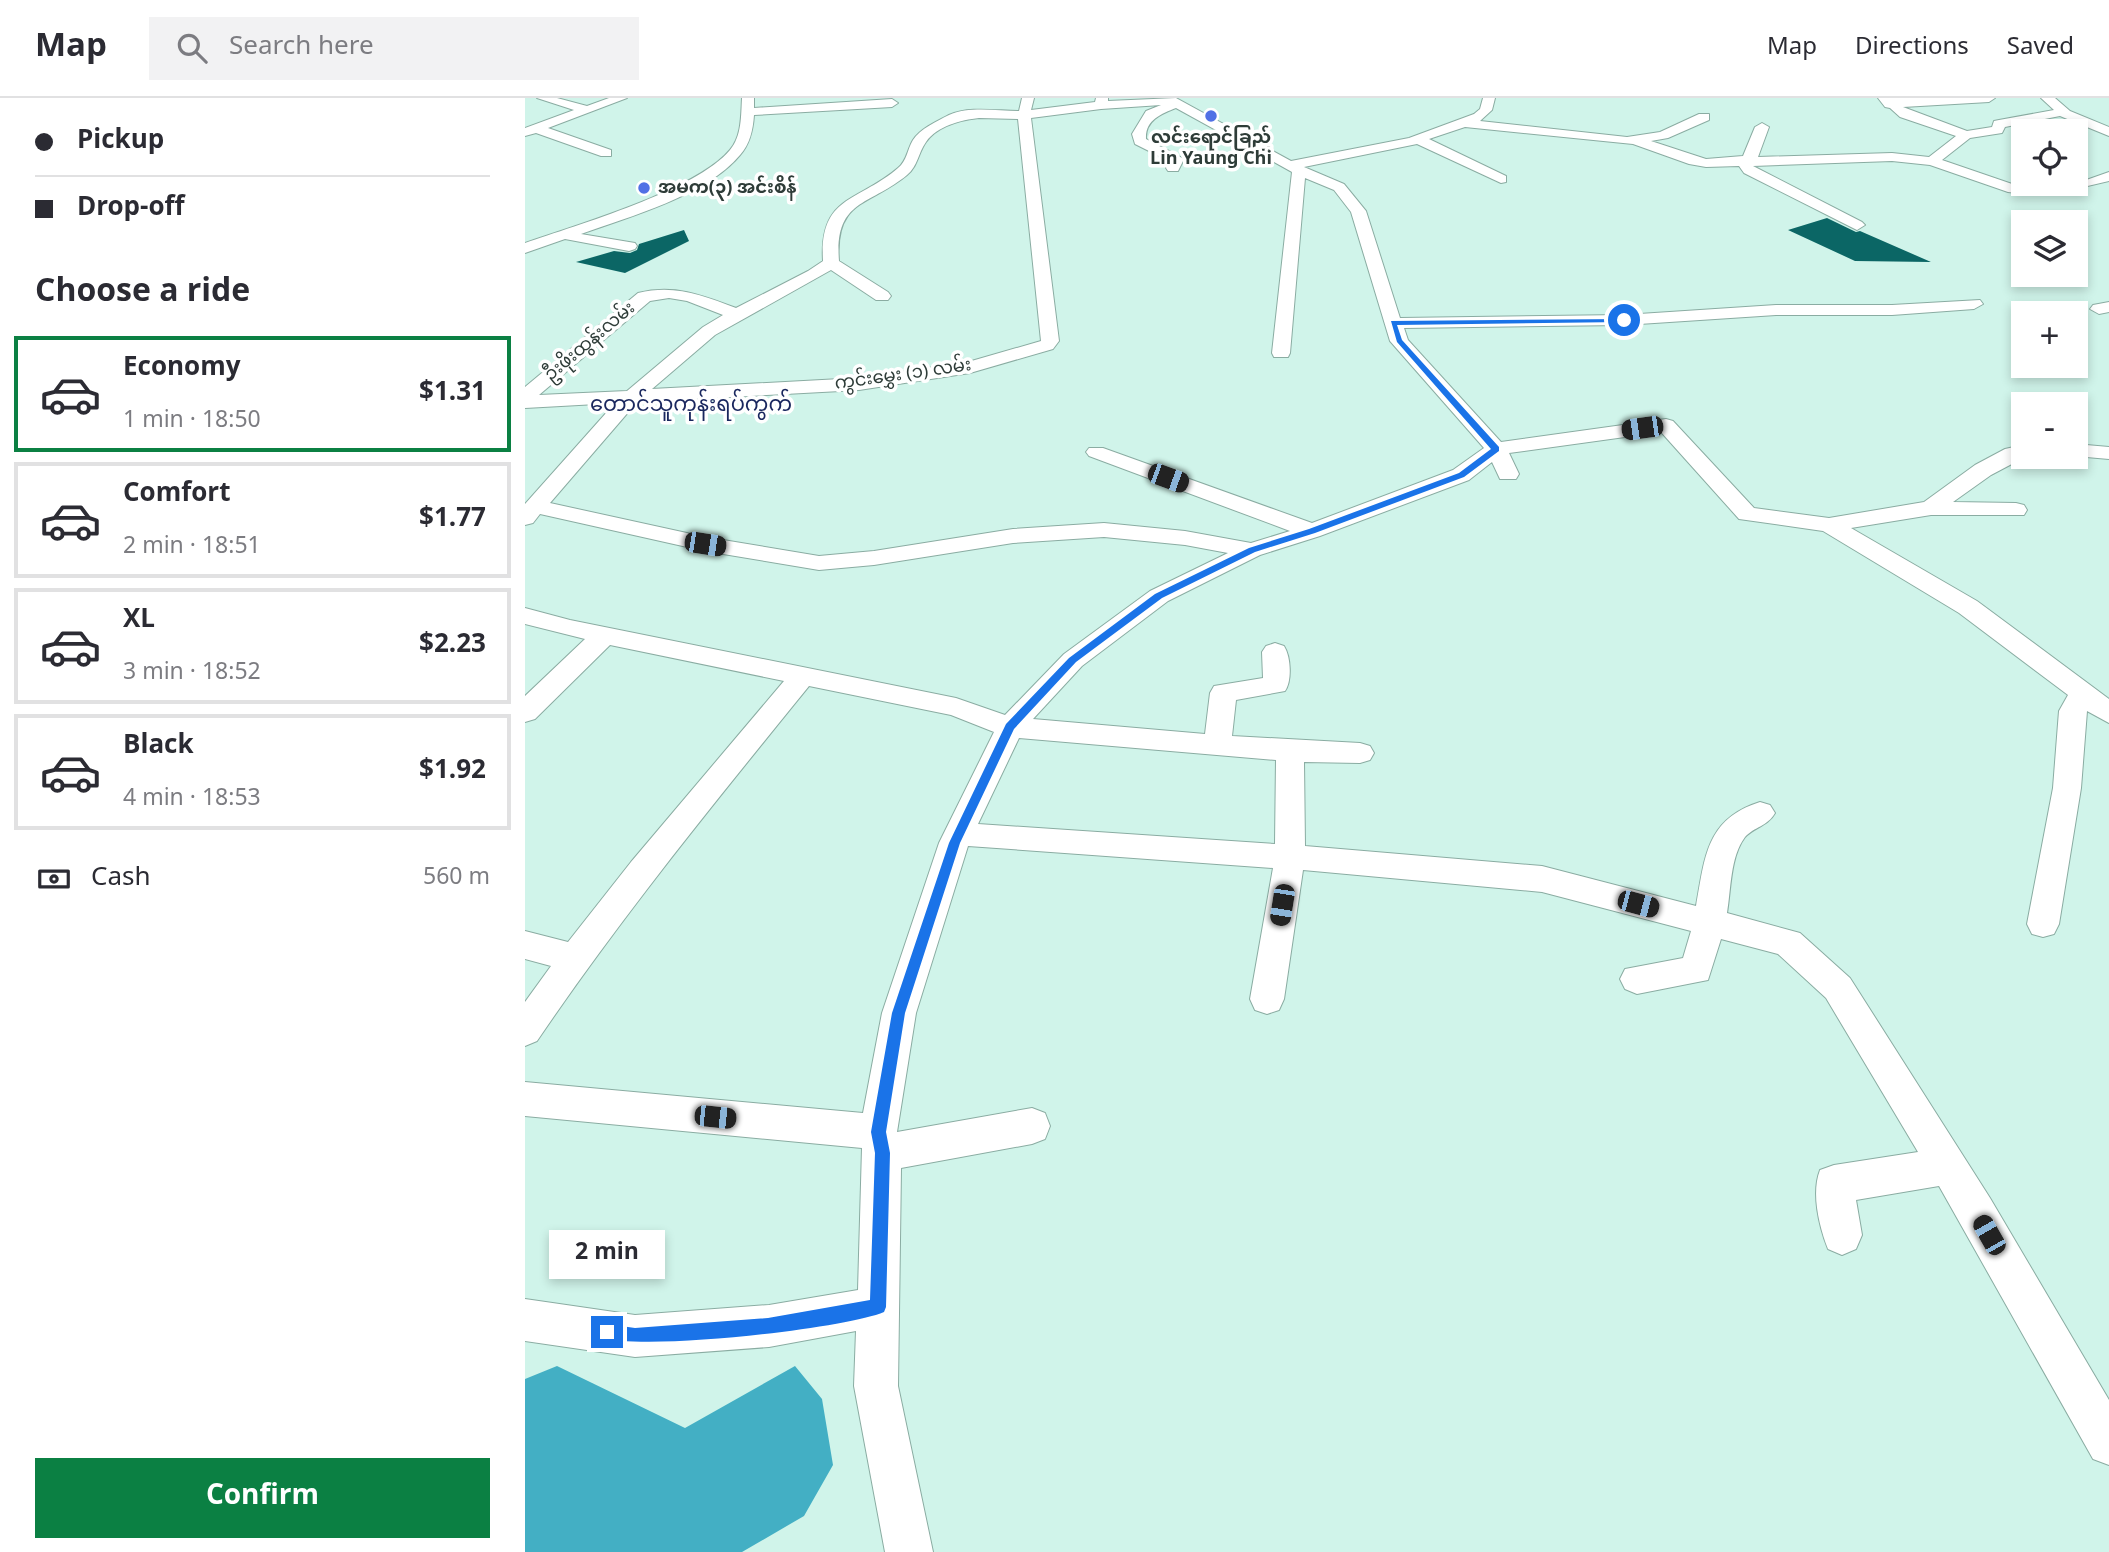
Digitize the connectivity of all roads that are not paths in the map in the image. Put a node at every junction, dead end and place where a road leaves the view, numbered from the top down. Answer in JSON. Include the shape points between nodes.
{"nodes":[{"id":1,"x":543,"y":98,"type":"edge"},
{"id":2,"x":621,"y":98,"type":"edge"},
{"id":3,"x":1489,"y":98,"type":"edge"},
{"id":4,"x":1980,"y":98,"type":"edge"},
{"id":5,"x":2047,"y":98,"type":"edge"},
{"id":6,"x":1170,"y":101,"type":"edge"},
{"id":7,"x":1887,"y":101,"type":"edge"},
{"id":8,"x":1102,"y":102,"type":"edge"},
{"id":9,"x":892,"y":103,"type":"dead end"},
{"id":10,"x":748,"y":105,"type":"edge"},
{"id":11,"x":1026,"y":107,"type":"edge"},
{"id":12,"x":588,"y":110,"type":"junction"},
{"id":13,"x":2063,"y":113,"type":"junction"},
{"id":14,"x":525,"y":114,"type":"edge"},
{"id":15,"x":1705,"y":117,"type":"dead end"},
{"id":16,"x":553,"y":122,"type":"junction"},
{"id":17,"x":1464,"y":123,"type":"junction"},
{"id":18,"x":1762,"y":127,"type":"dead end"},
{"id":19,"x":530,"y":130,"type":"edge"},
{"id":20,"x":2109,"y":132,"type":"edge"},
{"id":21,"x":1966,"y":135,"type":"junction"},
{"id":22,"x":1418,"y":139,"type":"junction"},
{"id":23,"x":1638,"y":141,"type":"junction"},
{"id":24,"x":1837,"y":142,"type":"dead end"},
{"id":25,"x":606,"y":153,"type":"dead end"},
{"id":26,"x":1747,"y":158,"type":"junction"},
{"id":27,"x":1932,"y":161,"type":"junction"},
{"id":28,"x":1173,"y":168,"type":"dead end"},
{"id":29,"x":1294,"y":168,"type":"junction"},
{"id":30,"x":2109,"y":176,"type":"edge"},
{"id":31,"x":1501,"y":179,"type":"dead end"},
{"id":32,"x":1857,"y":225,"type":"dead end"},
{"id":33,"x":565,"y":233,"type":"junction"},
{"id":34,"x":629,"y":246,"type":"dead end"},
{"id":35,"x":525,"y":248,"type":"edge"},
{"id":36,"x":831,"y":263,"type":"junction"},
{"id":37,"x":882,"y":296,"type":"dead end"},
{"id":38,"x":1974,"y":304,"type":"dead end"},
{"id":39,"x":737,"y":314,"type":"junction"},
{"id":40,"x":1393,"y":323,"type":"junction"},
{"id":41,"x":1281,"y":353,"type":"dead end"},
{"id":42,"x":631,"y":397,"type":"junction"},
{"id":43,"x":525,"y":400,"type":"edge"},
{"id":44,"x":2088,"y":451,"type":"edge"},
{"id":45,"x":1096,"y":452,"type":"dead end"},
{"id":46,"x":2109,"y":453,"type":"edge"},
{"id":47,"x":2011,"y":454,"type":"edge"},
{"id":48,"x":1502,"y":461,"type":"junction"},
{"id":49,"x":1931,"y":508,"type":"junction"},
{"id":50,"x":2016,"y":510,"type":"dead end"},
{"id":51,"x":531,"y":513,"type":"edge"},
{"id":52,"x":1829,"y":525,"type":"junction"},
{"id":53,"x":1312,"y":531,"type":"junction"},
{"id":54,"x":1252,"y":550,"type":"junction"},
{"id":55,"x":525,"y":616,"type":"edge"},
{"id":56,"x":605,"y":635,"type":"junction"},
{"id":57,"x":1275,"y":652,"type":"dead end"},
{"id":58,"x":804,"y":674,"type":"junction"},
{"id":59,"x":2082,"y":693,"type":"junction"},
{"id":60,"x":525,"y":712,"type":"edge"},
{"id":61,"x":2109,"y":713,"type":"edge"},
{"id":62,"x":1010,"y":727,"type":"junction"},
{"id":63,"x":1217,"y":745,"type":"junction"},
{"id":64,"x":1290,"y":751,"type":"junction"},
{"id":65,"x":1360,"y":753,"type":"dead end"},
{"id":66,"x":1760,"y":813,"type":"dead end"},
{"id":67,"x":959,"y":834,"type":"junction"},
{"id":68,"x":1290,"y":857,"type":"junction"},
{"id":69,"x":1709,"y":923,"type":"junction"},
{"id":70,"x":2043,"y":924,"type":"dead end"},
{"id":71,"x":525,"y":945,"type":"edge"},
{"id":72,"x":575,"y":958,"type":"junction"},
{"id":73,"x":1637,"y":979,"type":"dead end"},
{"id":74,"x":1267,"y":999,"type":"dead end"},
{"id":75,"x":525,"y":1030,"type":"edge"},
{"id":76,"x":525,"y":1099,"type":"edge"},
{"id":77,"x":1032,"y":1126,"type":"dead end"},
{"id":78,"x":880,"y":1143,"type":"junction"},
{"id":79,"x":1948,"y":1166,"type":"junction"},
{"id":80,"x":1842,"y":1235,"type":"dead end"},
{"id":81,"x":878,"y":1307,"type":"junction"},
{"id":82,"x":525,"y":1320,"type":"edge"},
{"id":83,"x":2108,"y":1440,"type":"edge"},
{"id":84,"x":909,"y":1552,"type":"edge"}],
"edges":[{"from":1,"to":12,"type":"street"},
{"from":2,"to":12,"type":"street"},
{"from":3,"to":17,"type":"street","via":[[1479,117]]},
{"from":4,"to":7,"type":"street"},
{"from":5,"to":13,"type":"street"},
{"from":6,"to":8,"type":"street"},
{"from":6,"to":28,"type":"street","via":[[1150,114],[1139,134],[1140,141],[1152,149],[1177,159]]},
{"from":6,"to":29,"type":"street"},
{"from":7,"to":21,"type":"street","via":[[1904,114]]},
{"from":8,"to":11,"type":"street"},
{"from":9,"to":10,"type":"street"},
{"from":10,"to":33,"type":"street","via":[[745,137],[716,169],[679,190]]},
{"from":11,"to":36,"type":"street","via":[[955,117],[932,130],[920,140],[901,173],[840,214],[829,236]]},
{"from":11,"to":42,"type":"street","name":"ကွင်းမွှေး (၁) လမ်း","via":[[1048,345],[969,367],[859,384]]},
{"from":12,"to":16,"type":"street"},
{"from":13,"to":20,"type":"street"},
{"from":13,"to":21,"type":"street","via":[[2023,118],[1999,124],[1997,130]]},
{"from":14,"to":16,"type":"street"},
{"from":15,"to":23,"type":"street"},
{"from":16,"to":19,"type":"street"},
{"from":17,"to":22,"type":"street"},
{"from":17,"to":23,"type":"street"},
{"from":18,"to":26,"type":"street"},
{"from":19,"to":25,"type":"street"},
{"from":21,"to":27,"type":"street"},
{"from":22,"to":29,"type":"street"},
{"from":22,"to":31,"type":"street"},
{"from":23,"to":26,"type":"street","via":[[1706,163]]},
{"from":24,"to":26,"type":"street","via":[[1837,148],[1829,150]]},
{"from":26,"to":27,"type":"street","via":[[1871,156]]},
{"from":26,"to":32,"type":"street","via":[[1749,170]]},
{"from":27,"to":30,"type":"street","via":[[2013,189],[2057,189]]},
{"from":29,"to":40,"type":"street","via":[[1339,187],[1358,211]]},
{"from":29,"to":41,"type":"street"},
{"from":33,"to":34,"type":"street"},
{"from":33,"to":35,"type":"street"},
{"from":36,"to":37,"type":"street"},
{"from":36,"to":39,"type":"street"},
{"from":38,"to":40,"type":"street","via":[[1624,320]]},
{"from":39,"to":42,"type":"street","via":[[709,331]]},
{"from":39,"to":43,"type":"street","name":"ဦးဖိုးထွန်းလမ်း","via":[[677,292],[644,297]]},
{"from":40,"to":48,"type":"street","via":[[1399,341]]},
{"from":42,"to":43,"type":"street","name":"ကွင်းမွှေး (၁) လမ်း"},
{"from":42,"to":51,"type":"street"},
{"from":44,"to":46,"type":"street"},
{"from":45,"to":53,"type":"street"},
{"from":47,"to":49,"type":"street"},
{"from":48,"to":52,"type":"street","via":[[1666,425],[1747,514]]},
{"from":48,"to":53,"type":"street"},
{"from":49,"to":50,"type":"street"},
{"from":49,"to":52,"type":"street"},
{"from":51,"to":54,"type":"street","via":[[819,563],[1013,536],[1104,530]]},
{"from":52,"to":59,"type":"street","via":[[1968,607]]},
{"from":53,"to":54,"type":"street"},
{"from":54,"to":62,"type":"street","via":[[1159,596],[1073,660]]},
{"from":55,"to":56,"type":"street"},
{"from":56,"to":58,"type":"street"},
{"from":56,"to":60,"type":"street"},
{"from":57,"to":63,"type":"street","via":[[1276,685],[1223,693]]},
{"from":58,"to":62,"type":"street","via":[[956,707]]},
{"from":58,"to":72,"type":"street"},
{"from":59,"to":61,"type":"street"},
{"from":59,"to":70,"type":"street","via":[[2073,711],[2066,800]]},
{"from":62,"to":63,"type":"street"},
{"from":62,"to":67,"type":"street"},
{"from":63,"to":64,"type":"street"},
{"from":64,"to":65,"type":"street"},
{"from":64,"to":68,"type":"street"},
{"from":66,"to":69,"type":"street","via":[[1736,827],[1722,850]]},
{"from":67,"to":68,"type":"street"},
{"from":67,"to":78,"type":"street","via":[[899,1013]]},
{"from":68,"to":69,"type":"street","via":[[1532,877]]},
{"from":68,"to":74,"type":"street"},
{"from":69,"to":73,"type":"street","via":[[1696,970]]},
{"from":69,"to":79,"type":"street","via":[[1788,943],[1838,988]]},
{"from":71,"to":72,"type":"street"},
{"from":72,"to":75,"type":"street"},
{"from":76,"to":78,"type":"street"},
{"from":77,"to":78,"type":"street"},
{"from":78,"to":81,"type":"street"},
{"from":79,"to":80,"type":"street","via":[[1834,1184]]},
{"from":79,"to":83,"type":"street"},
{"from":81,"to":82,"type":"street","via":[[768,1326],[635,1336]]},
{"from":81,"to":84,"type":"street","via":[[876,1386]]}]}
